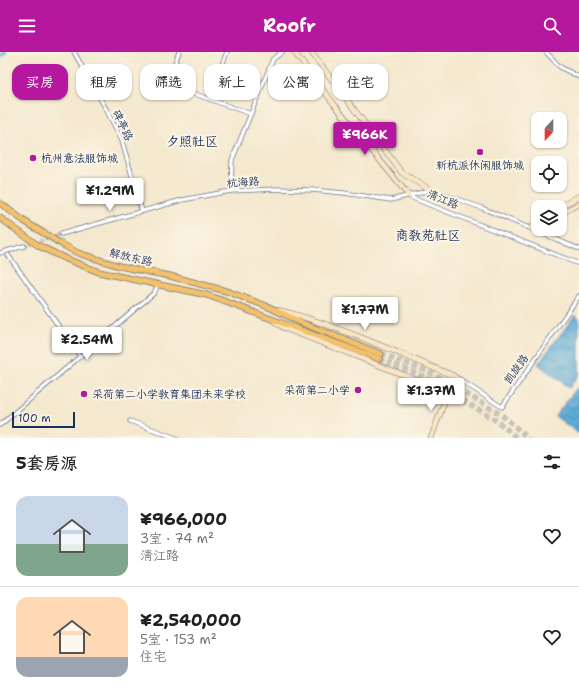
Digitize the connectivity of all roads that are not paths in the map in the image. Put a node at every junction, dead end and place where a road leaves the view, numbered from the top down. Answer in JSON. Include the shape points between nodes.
{"nodes":[{"id":1,"x":74,"y":52,"type":"edge"},
{"id":2,"x":179,"y":52,"type":"edge"},
{"id":3,"x":227,"y":52,"type":"edge"},
{"id":4,"x":282,"y":52,"type":"edge"},
{"id":5,"x":294,"y":52,"type":"edge"},
{"id":6,"x":311,"y":52,"type":"edge"},
{"id":7,"x":546,"y":52,"type":"edge"},
{"id":8,"x":222,"y":64,"type":"edge"},
{"id":9,"x":579,"y":77,"type":"edge"},
{"id":10,"x":204,"y":97,"type":"edge"},
{"id":11,"x":212,"y":100,"type":"edge"},
{"id":12,"x":251,"y":114,"type":"junction"},
{"id":13,"x":231,"y":190,"type":"junction"},
{"id":14,"x":431,"y":190,"type":"junction"},
{"id":15,"x":409,"y":196,"type":"junction"},
{"id":16,"x":579,"y":196,"type":"edge"},
{"id":17,"x":0,"y":203,"type":"edge"},
{"id":18,"x":567,"y":203,"type":"edge"},
{"id":19,"x":579,"y":204,"type":"edge"},
{"id":20,"x":142,"y":211,"type":"junction"},
{"id":21,"x":567,"y":211,"type":"edge"},
{"id":22,"x":0,"y":218,"type":"edge"},
{"id":23,"x":530,"y":228,"type":"joint"},
{"id":24,"x":61,"y":234,"type":"tunnel mouth"},
{"id":25,"x":554,"y":238,"type":"joint"},
{"id":26,"x":24,"y":246,"type":"tunnel mouth"},
{"id":27,"x":579,"y":249,"type":"edge"},
{"id":28,"x":0,"y":253,"type":"edge"},
{"id":29,"x":8,"y":255,"type":"dead end"},
{"id":30,"x":579,"y":264,"type":"edge"},
{"id":31,"x":158,"y":285,"type":"junction"},
{"id":32,"x":579,"y":296,"type":"edge"},
{"id":33,"x":269,"y":308,"type":"junction"},
{"id":34,"x":266,"y":316,"type":"junction"},
{"id":35,"x":80,"y":356,"type":"junction"},
{"id":36,"x":454,"y":376,"type":"junction"},
{"id":37,"x":447,"y":392,"type":"junction"},
{"id":38,"x":130,"y":421,"type":"dead end"},
{"id":39,"x":0,"y":424,"type":"edge"},
{"id":40,"x":176,"y":438,"type":"edge"},
{"id":41,"x":431,"y":438,"type":"edge"}],
"edges":[{"from":1,"to":20,"type":"street","name":"碑亭路","via":[[122,141]]},
{"from":2,"to":10,"type":"street","via":[[166,84]]},
{"from":3,"to":8,"type":"street"},
{"from":4,"to":12,"type":"street","via":[[273,59]]},
{"from":5,"to":15,"type":"main road","name":"清江路"},
{"from":6,"to":14,"type":"main road","name":"清江路","via":[[402,173]]},
{"from":7,"to":9,"type":"street","via":[[560,67]]},
{"from":11,"to":12,"type":"street"},
{"from":12,"to":13,"type":"street","via":[[232,160]]},
{"from":13,"to":15,"type":"street","name":"杭海路","via":[[344,192],[391,200]]},
{"from":13,"to":20,"type":"street","name":"杭海路"},
{"from":14,"to":15,"type":"street","name":"杭海路"},
{"from":14,"to":23,"type":"street","name":"清江路"},
{"from":15,"to":30,"type":"street","name":"清江路"},
{"from":16,"to":18,"type":"main road"},
{"from":17,"to":33,"type":"main road","name":"解放东路","via":[[24,221],[78,253],[197,283]]},
{"from":19,"to":21,"type":"main road"},
{"from":20,"to":24,"type":"street","name":"杭海路"},
{"from":22,"to":31,"type":"main road","name":"解放东路","via":[[39,246],[81,265],[120,278]]},
{"from":23,"to":25,"type":"street","name":"清江路"},
{"from":25,"to":27,"type":"street","name":"清江路"},
{"from":26,"to":28,"type":"street"},
{"from":29,"to":35,"type":"street"},
{"from":31,"to":34,"type":"main road","name":"解放东路","via":[[207,295]]},
{"from":31,"to":35,"type":"street","via":[[154,293]]},
{"from":32,"to":36,"type":"street","name":"凯旋路","via":[[502,407]]},
{"from":33,"to":34,"type":"main road","name":"解放东路","via":[[380,357]]},
{"from":33,"to":36,"type":"main road","name":"解放东路","via":[[301,315]]},
{"from":34,"to":37,"type":"main road","name":"解放东路","via":[[284,328]]},
{"from":35,"to":39,"type":"street"},
{"from":36,"to":37,"type":"main road"},
{"from":37,"to":41,"type":"main road"},
{"from":38,"to":40,"type":"street"}]}
